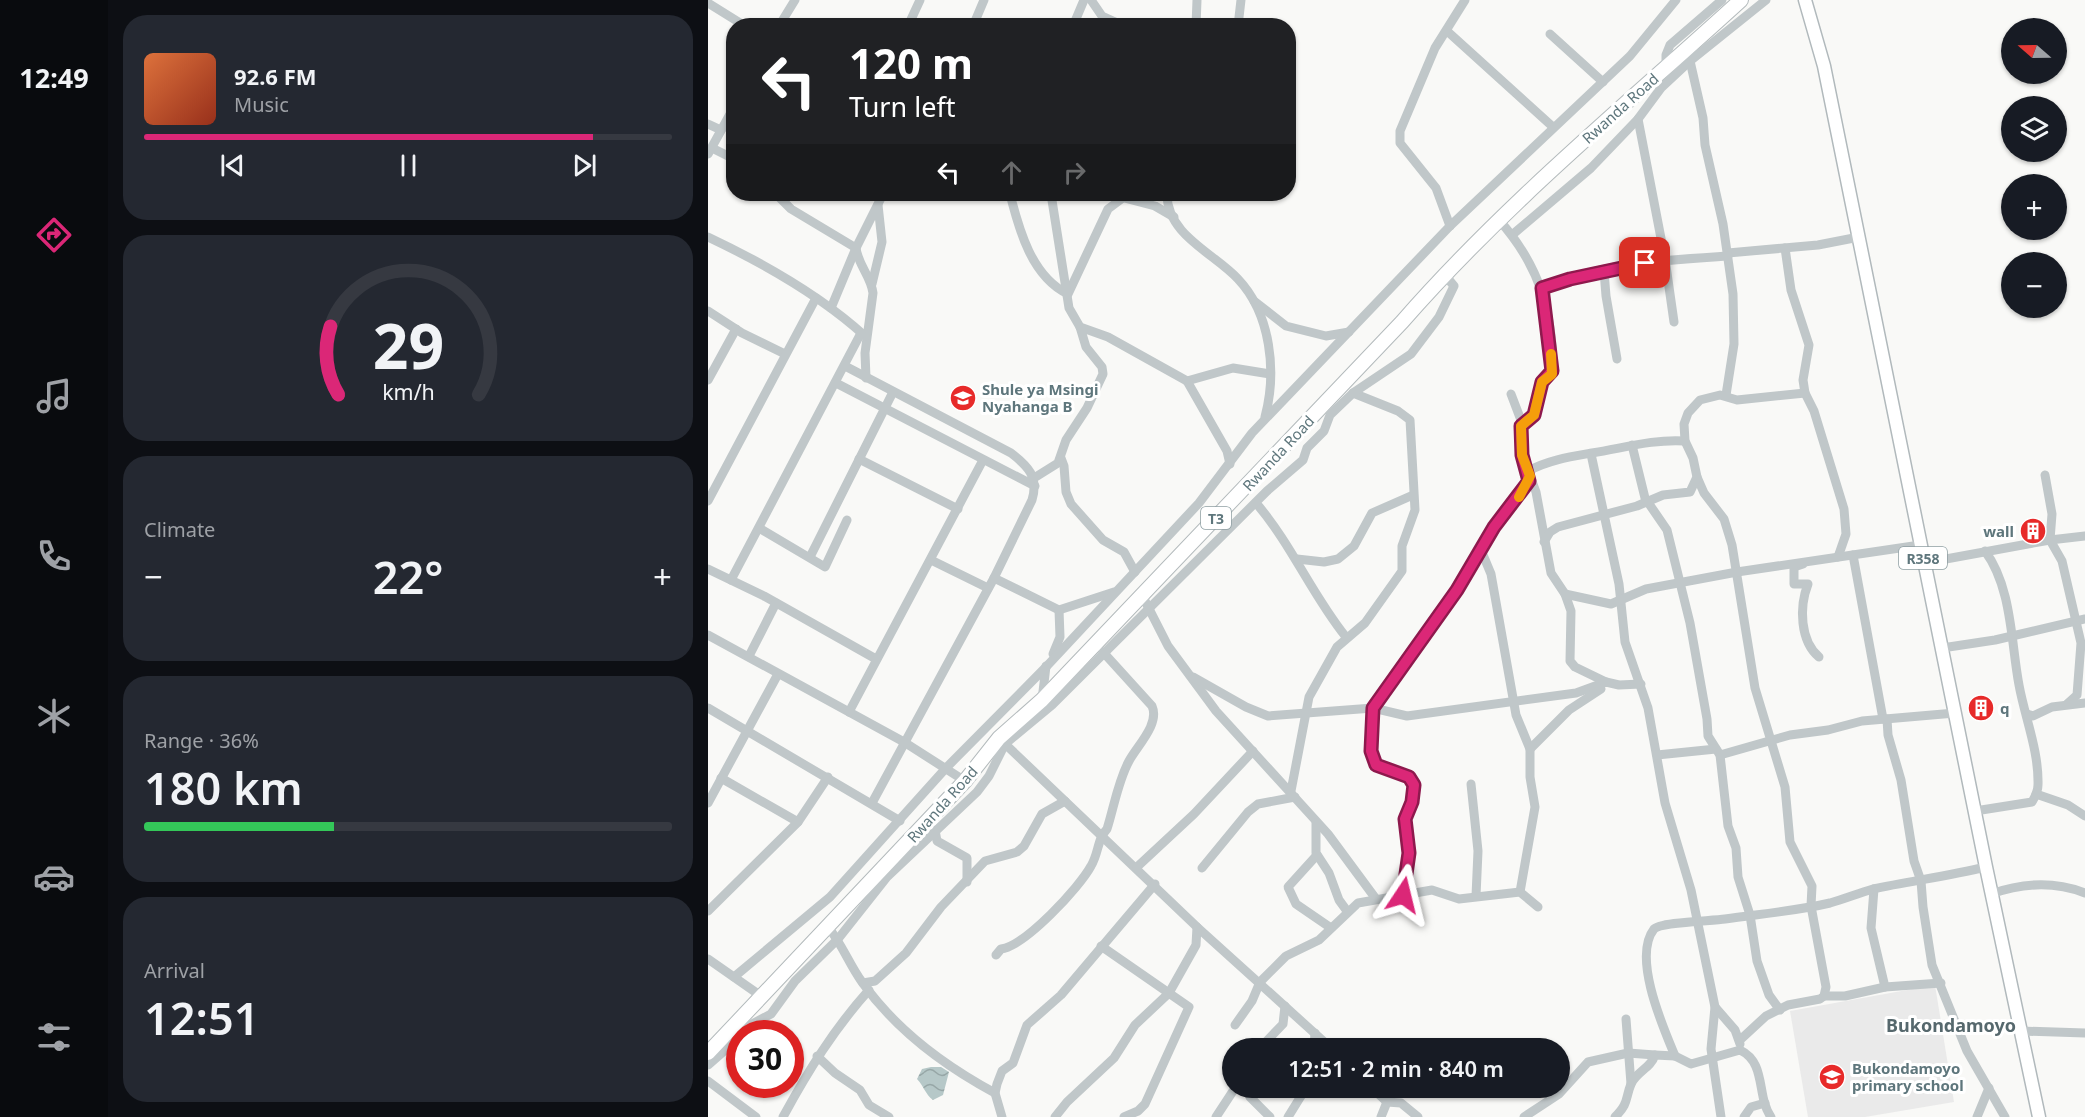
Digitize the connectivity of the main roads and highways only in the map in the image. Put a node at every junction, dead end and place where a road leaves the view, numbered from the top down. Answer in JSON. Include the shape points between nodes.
{"nodes":[{"id":1,"x":1741,"y":0,"type":"edge"},
{"id":2,"x":1805,"y":0,"type":"edge"},
{"id":3,"x":708,"y":1053,"type":"edge"},
{"id":4,"x":2039,"y":1117,"type":"edge"}],
"edges":[{"from":1,"to":3,"type":"highway","name":"Rwanda Road","number":"T3","via":[[1444,274]]},
{"from":2,"to":4,"type":"main road","number":"R358","via":[[1824,66]]}]}
